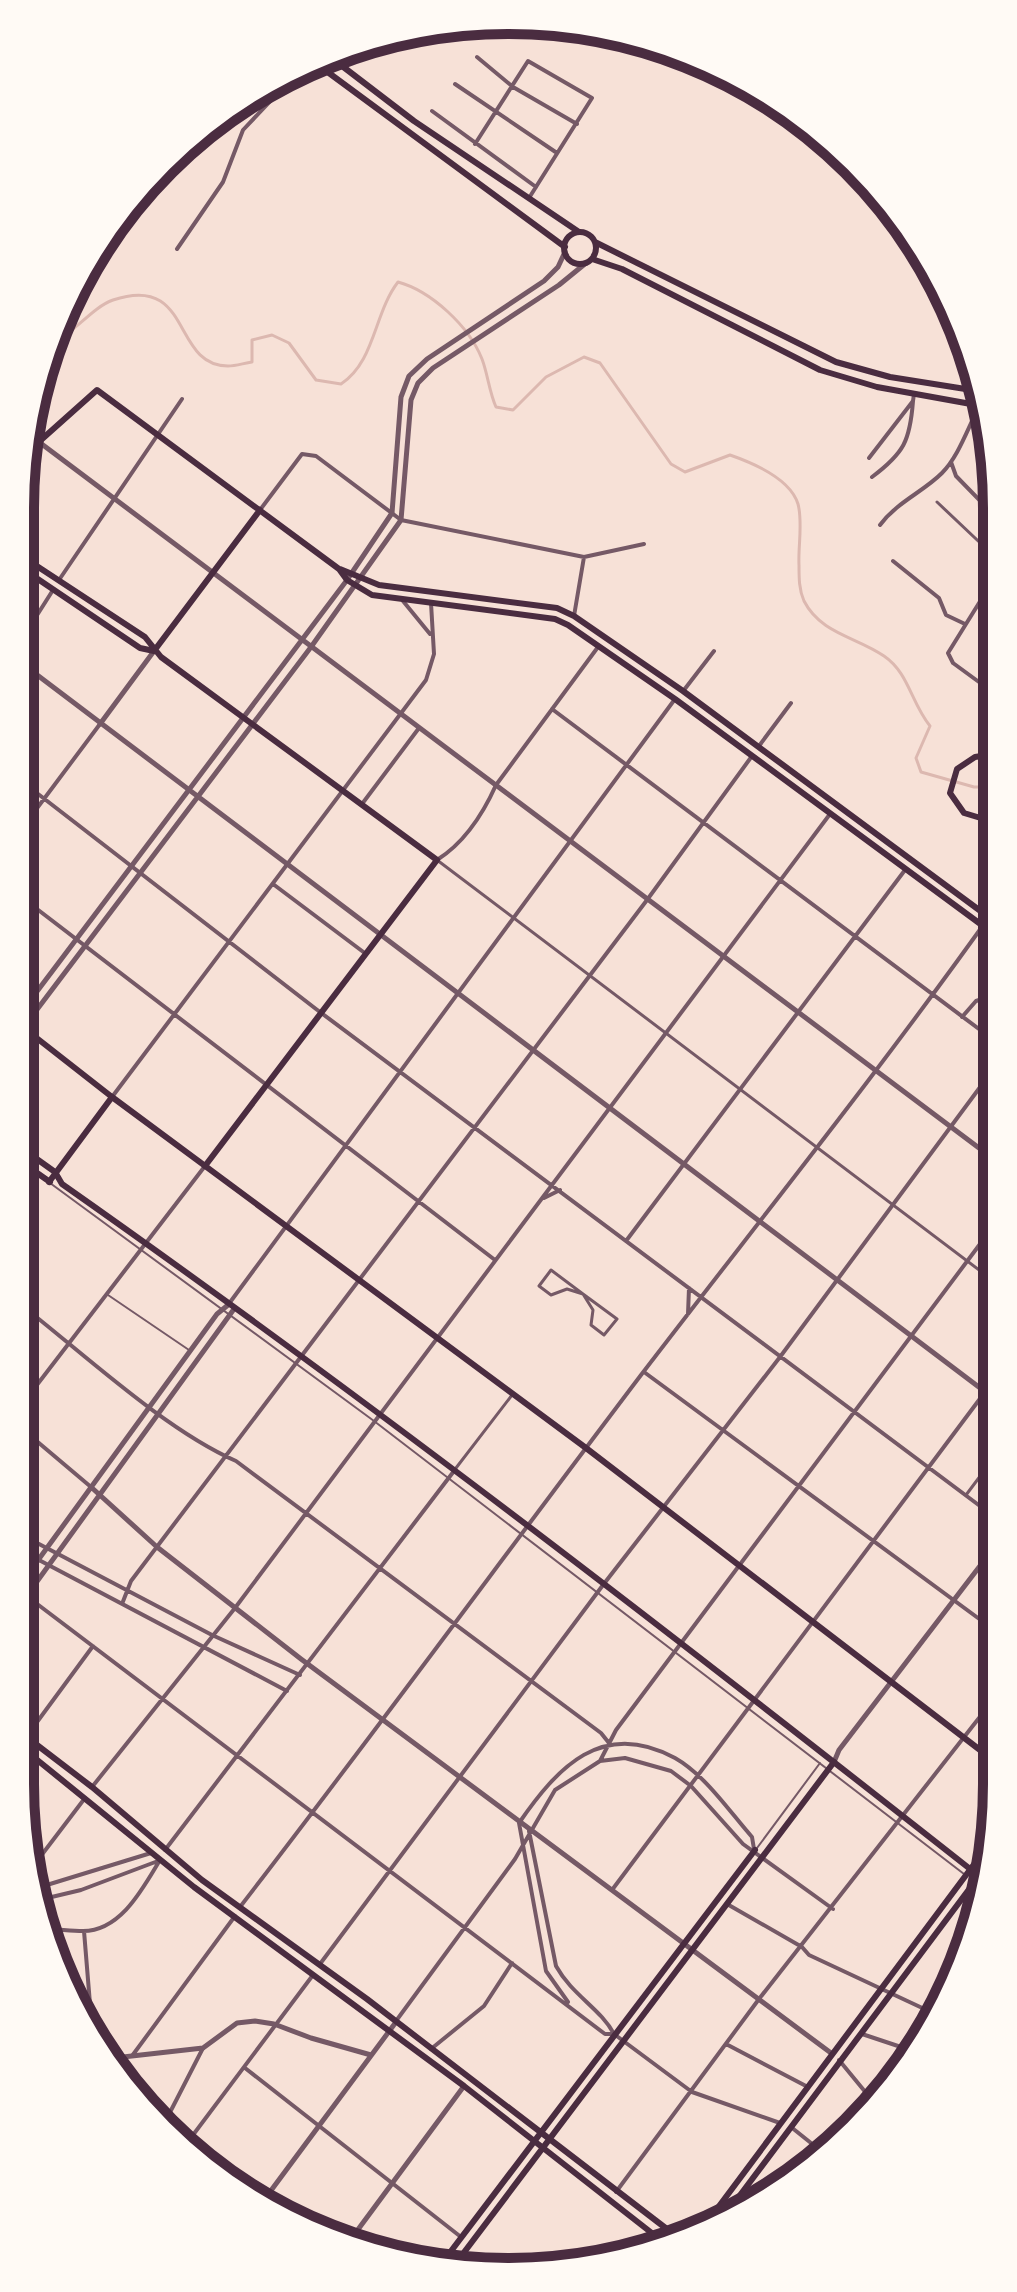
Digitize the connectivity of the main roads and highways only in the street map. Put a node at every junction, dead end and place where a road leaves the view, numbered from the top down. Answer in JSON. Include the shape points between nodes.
{"nodes":[{"id":1,"x":341,"y":65,"type":"edge"},
{"id":2,"x":326,"y":71,"type":"edge"},
{"id":3,"x":579,"y":232,"type":"junction"},
{"id":4,"x":595,"y":242,"type":"junction"},
{"id":5,"x":565,"y":249,"type":"junction"},
{"id":6,"x":589,"y":261,"type":"junction"},
{"id":7,"x":968,"y":389,"type":"edge"},
{"id":8,"x":971,"y":405,"type":"edge"},
{"id":9,"x":40,"y":437,"type":"edge"},
{"id":10,"x":260,"y":510,"type":"junction"},
{"id":11,"x":34,"y":564,"type":"edge"},
{"id":12,"x":339,"y":569,"type":"junction"},
{"id":13,"x":34,"y":576,"type":"edge"},
{"id":14,"x":154,"y":651,"type":"junction"},
{"id":15,"x":983,"y":757,"type":"edge"},
{"id":16,"x":983,"y":819,"type":"edge"},
{"id":17,"x":983,"y":909,"type":"edge"},
{"id":18,"x":983,"y":925,"type":"edge"},
{"id":19,"x":34,"y":1038,"type":"edge"},
{"id":20,"x":112,"y":1097,"type":"junction"},
{"id":21,"x":34,"y":1157,"type":"edge"},
{"id":22,"x":205,"y":1166,"type":"junction"},
{"id":23,"x":34,"y":1171,"type":"edge"},
{"id":24,"x":55,"y":1172,"type":"junction"},
{"id":25,"x":49,"y":1182,"type":"junction"},
{"id":26,"x":62,"y":1184,"type":"junction"},
{"id":27,"x":34,"y":1742,"type":"edge"},
{"id":28,"x":983,"y":1752,"type":"edge"},
{"id":29,"x":34,"y":1757,"type":"edge"},
{"id":30,"x":832,"y":1766,"type":"junction"},
{"id":31,"x":755,"y":1850,"type":"road end"},
{"id":32,"x":976,"y":1861,"type":"edge"},
{"id":33,"x":968,"y":1872,"type":"junction"},
{"id":34,"x":974,"y":1877,"type":"edge"},
{"id":35,"x":971,"y":1887,"type":"edge"},
{"id":36,"x":541,"y":2131,"type":"junction"},
{"id":37,"x":550,"y":2138,"type":"junction"},
{"id":38,"x":534,"y":2140,"type":"junction"},
{"id":39,"x":543,"y":2147,"type":"junction"},
{"id":40,"x":738,"y":2199,"type":"edge"},
{"id":41,"x":716,"y":2210,"type":"edge"},
{"id":42,"x":668,"y":2230,"type":"edge"},
{"id":43,"x":654,"y":2235,"type":"edge"},
{"id":44,"x":448,"y":2254,"type":"edge"},
{"id":45,"x":462,"y":2255,"type":"edge"}],
"edges":[{"from":1,"to":3,"type":"main road"},
{"from":2,"to":5,"type":"main road"},
{"from":3,"to":4,"type":"main road"},
{"from":3,"to":5,"type":"main road","via":[[568,238]]},
{"from":4,"to":6,"type":"main road"},
{"from":4,"to":7,"type":"main road","via":[[836,362]]},
{"from":5,"to":6,"type":"main road","via":[[573,262]]},
{"from":6,"to":8,"type":"main road","via":[[622,269],[820,370],[913,397]]},
{"from":9,"to":10,"type":"main road","via":[[97,390]]},
{"from":10,"to":12,"type":"main road"},
{"from":10,"to":14,"type":"main road"},
{"from":11,"to":14,"type":"main road","via":[[145,637]]},
{"from":12,"to":17,"type":"main road","via":[[379,585],[557,608],[574,616]]},
{"from":12,"to":18,"type":"main road","via":[[372,595],[555,619],[600,645]]},
{"from":13,"to":14,"type":"main road","via":[[140,648]]},
{"from":14,"to":22,"type":"main road","via":[[437,860]]},
{"from":15,"to":16,"type":"main road","via":[[965,762],[951,781],[950,793],[956,806]]},
{"from":19,"to":20,"type":"main road"},
{"from":20,"to":22,"type":"main road"},
{"from":20,"to":24,"type":"main road"},
{"from":21,"to":24,"type":"main road"},
{"from":22,"to":28,"type":"main road","via":[[586,1448]]},
{"from":23,"to":25,"type":"main road"},
{"from":24,"to":25,"type":"main road"},
{"from":24,"to":26,"type":"main road"},
{"from":25,"to":26,"type":"main road"},
{"from":26,"to":30,"type":"main road","via":[[454,1471]]},
{"from":27,"to":36,"type":"main road","via":[[165,1850]]},
{"from":29,"to":38,"type":"main road","via":[[160,1860]]},
{"from":30,"to":33,"type":"main road"},
{"from":30,"to":37,"type":"main road"},
{"from":31,"to":36,"type":"main road"},
{"from":32,"to":33,"type":"main road"},
{"from":33,"to":34,"type":"main road"},
{"from":33,"to":41,"type":"main road"},
{"from":35,"to":40,"type":"main road"},
{"from":36,"to":37,"type":"main road"},
{"from":36,"to":38,"type":"main road"},
{"from":37,"to":39,"type":"main road"},
{"from":37,"to":42,"type":"main road"},
{"from":38,"to":39,"type":"main road"},
{"from":38,"to":44,"type":"main road"},
{"from":39,"to":43,"type":"main road"},
{"from":39,"to":45,"type":"main road"}]}
